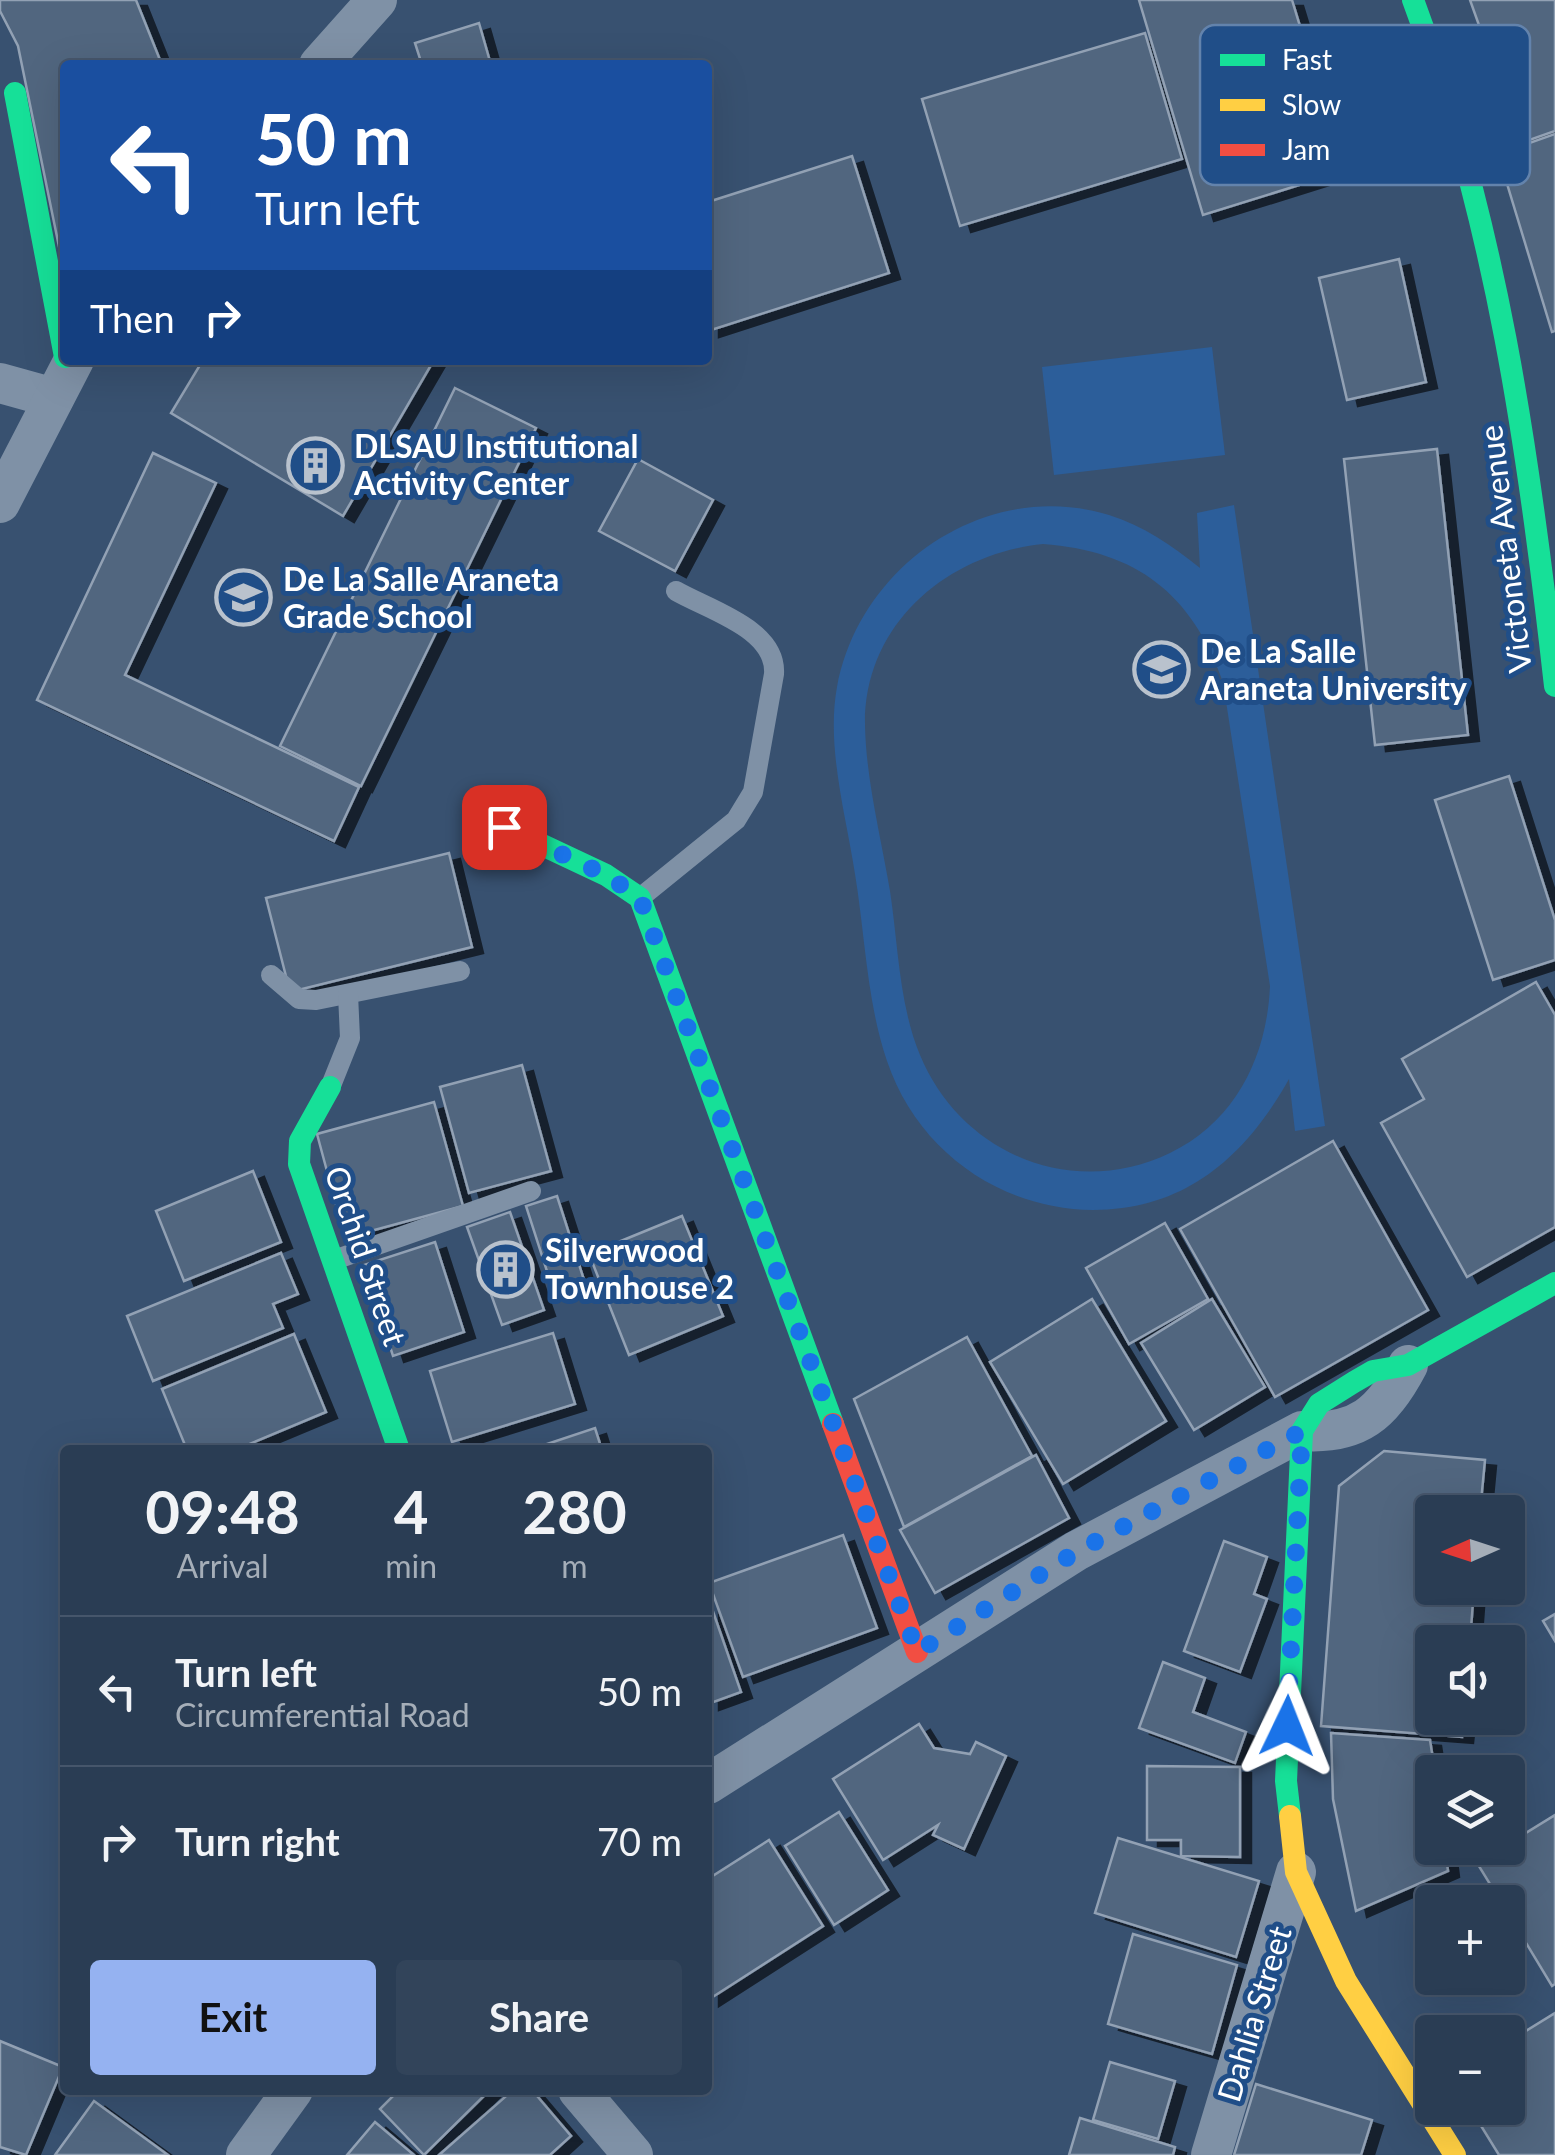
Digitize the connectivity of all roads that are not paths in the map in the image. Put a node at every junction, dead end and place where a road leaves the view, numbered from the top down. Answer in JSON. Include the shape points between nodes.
{"nodes":[{"id":1,"x":377,"y":0,"type":"edge"},
{"id":2,"x":1412,"y":0,"type":"edge"},
{"id":3,"x":1420,"y":25,"type":"edge"},
{"id":4,"x":323,"y":60,"type":"edge"},
{"id":5,"x":15,"y":93,"type":"dead end"},
{"id":6,"x":1472,"y":185,"type":"edge"},
{"id":7,"x":60,"y":341,"type":"edge"},
{"id":8,"x":65,"y":369,"type":"edge"},
{"id":9,"x":0,"y":383,"type":"edge"},
{"id":10,"x":0,"y":502,"type":"edge"},
{"id":11,"x":676,"y":591,"type":"dead end"},
{"id":12,"x":1555,"y":686,"type":"edge"},
{"id":13,"x":504,"y":827,"type":"dead end"},
{"id":14,"x":640,"y":898,"type":"junction"},
{"id":15,"x":460,"y":970,"type":"dead end"},
{"id":16,"x":271,"y":975,"type":"dead end"},
{"id":17,"x":348,"y":994,"type":"junction"},
{"id":18,"x":330,"y":1087,"type":"joint"},
{"id":19,"x":531,"y":1192,"type":"dead end"},
{"id":20,"x":330,"y":1261,"type":"junction"},
{"id":21,"x":1555,"y":1284,"type":"edge"},
{"id":22,"x":1408,"y":1365,"type":"joint"},
{"id":23,"x":1302,"y":1431,"type":"junction"},
{"id":24,"x":397,"y":1445,"type":"edge"},
{"id":25,"x":917,"y":1652,"type":"junction"},
{"id":26,"x":712,"y":1781,"type":"edge"},
{"id":27,"x":1296,"y":1872,"type":"junction"},
{"id":28,"x":289,"y":2095,"type":"edge"},
{"id":29,"x":582,"y":2095,"type":"edge"},
{"id":30,"x":246,"y":2155,"type":"edge"},
{"id":31,"x":633,"y":2155,"type":"edge"},
{"id":32,"x":1211,"y":2155,"type":"edge"},
{"id":33,"x":1454,"y":2155,"type":"edge"}],
"edges":[{"from":1,"to":4,"type":"street"},
{"from":2,"to":3,"type":"street","name":"Victoneta Avenue"},
{"from":5,"to":7,"type":"street"},
{"from":6,"to":12,"type":"street","name":"Victoneta Avenue","via":[[1507,319],[1528,442]]},
{"from":8,"to":9,"type":"street"},
{"from":8,"to":10,"type":"street"},
{"from":11,"to":14,"type":"lane","via":[[763,639],[775,656],[774,674],[752,792],[736,820]]},
{"from":13,"to":14,"type":"street"},
{"from":14,"to":25,"type":"street"},
{"from":15,"to":17,"type":"lane"},
{"from":16,"to":17,"type":"lane","via":[[298,1000]]},
{"from":17,"to":18,"type":"lane","via":[[350,1038]]},
{"from":18,"to":20,"type":"street","name":"Orchid Street","via":[[300,1142],[298,1164]]},
{"from":19,"to":20,"type":"lane"},
{"from":20,"to":24,"type":"street","name":"Orchid Street"},
{"from":21,"to":22,"type":"street"},
{"from":22,"to":23,"type":"street","via":[[1388,1403],[1335,1434]]},
{"from":23,"to":25,"type":"street","via":[[1076,1552]]},
{"from":23,"to":27,"type":"street","via":[[1286,1780]]},
{"from":25,"to":26,"type":"street"},
{"from":27,"to":32,"type":"street","name":"Dahlia Street"},
{"from":27,"to":33,"type":"street","via":[[1346,1981]]},
{"from":28,"to":30,"type":"street"},
{"from":29,"to":31,"type":"street"}]}
